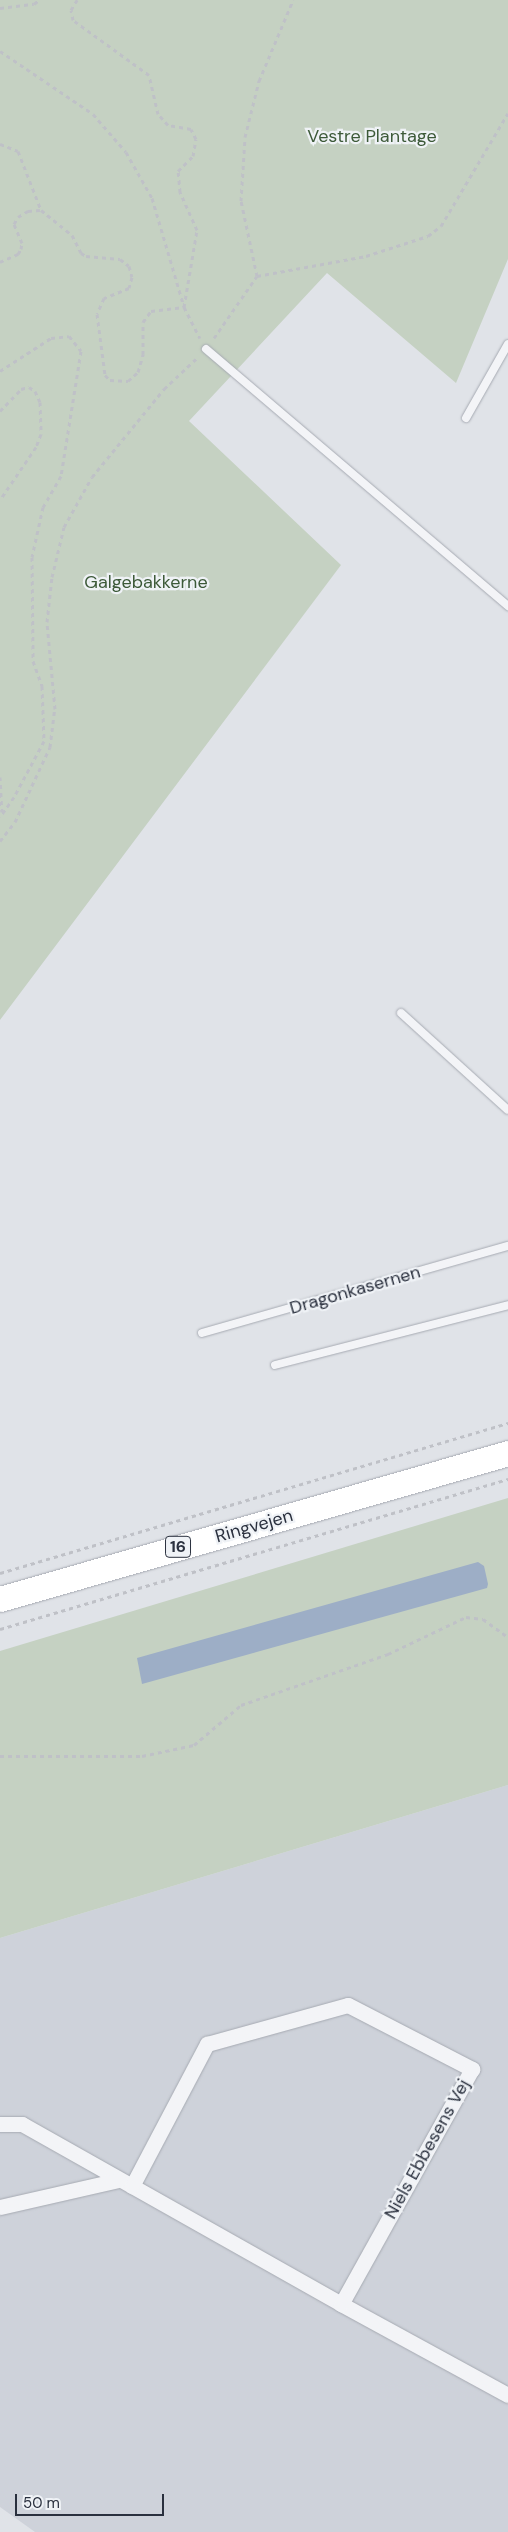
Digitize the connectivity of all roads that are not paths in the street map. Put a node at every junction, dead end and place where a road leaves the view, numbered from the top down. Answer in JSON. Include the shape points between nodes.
{"nodes":[{"id":1,"x":508,"y":344,"type":"edge"},
{"id":2,"x":206,"y":349,"type":"road end"},
{"id":3,"x":466,"y":418,"type":"dead end"},
{"id":4,"x":508,"y":606,"type":"edge"},
{"id":5,"x":401,"y":1013,"type":"dead end"},
{"id":6,"x":508,"y":1110,"type":"edge"},
{"id":7,"x":508,"y":1246,"type":"edge"},
{"id":8,"x":508,"y":1305,"type":"edge"},
{"id":9,"x":202,"y":1333,"type":"dead end"},
{"id":10,"x":275,"y":1366,"type":"dead end"},
{"id":11,"x":508,"y":1453,"type":"edge"},
{"id":12,"x":0,"y":1599,"type":"edge"},
{"id":13,"x":0,"y":2124,"type":"edge"},
{"id":14,"x":126,"y":2183,"type":"junction"},
{"id":15,"x":0,"y":2207,"type":"edge"},
{"id":16,"x":341,"y":2304,"type":"junction"},
{"id":17,"x":508,"y":2395,"type":"edge"}],
"edges":[{"from":1,"to":3,"type":"lane"},
{"from":2,"to":4,"type":"lane"},
{"from":5,"to":6,"type":"lane"},
{"from":7,"to":9,"type":"lane","name":"Dragonkasernen"},
{"from":8,"to":10,"type":"lane"},
{"from":11,"to":12,"type":"main road","name":"Ringvejen","number":"16"},
{"from":13,"to":14,"type":"street","via":[[22,2124]]},
{"from":14,"to":15,"type":"street"},
{"from":14,"to":16,"type":"street"},
{"from":14,"to":16,"type":"street","name":"Niels Ebbesens Vej","via":[[207,2044],[348,2005],[472,2069]]},
{"from":16,"to":17,"type":"street"}]}
